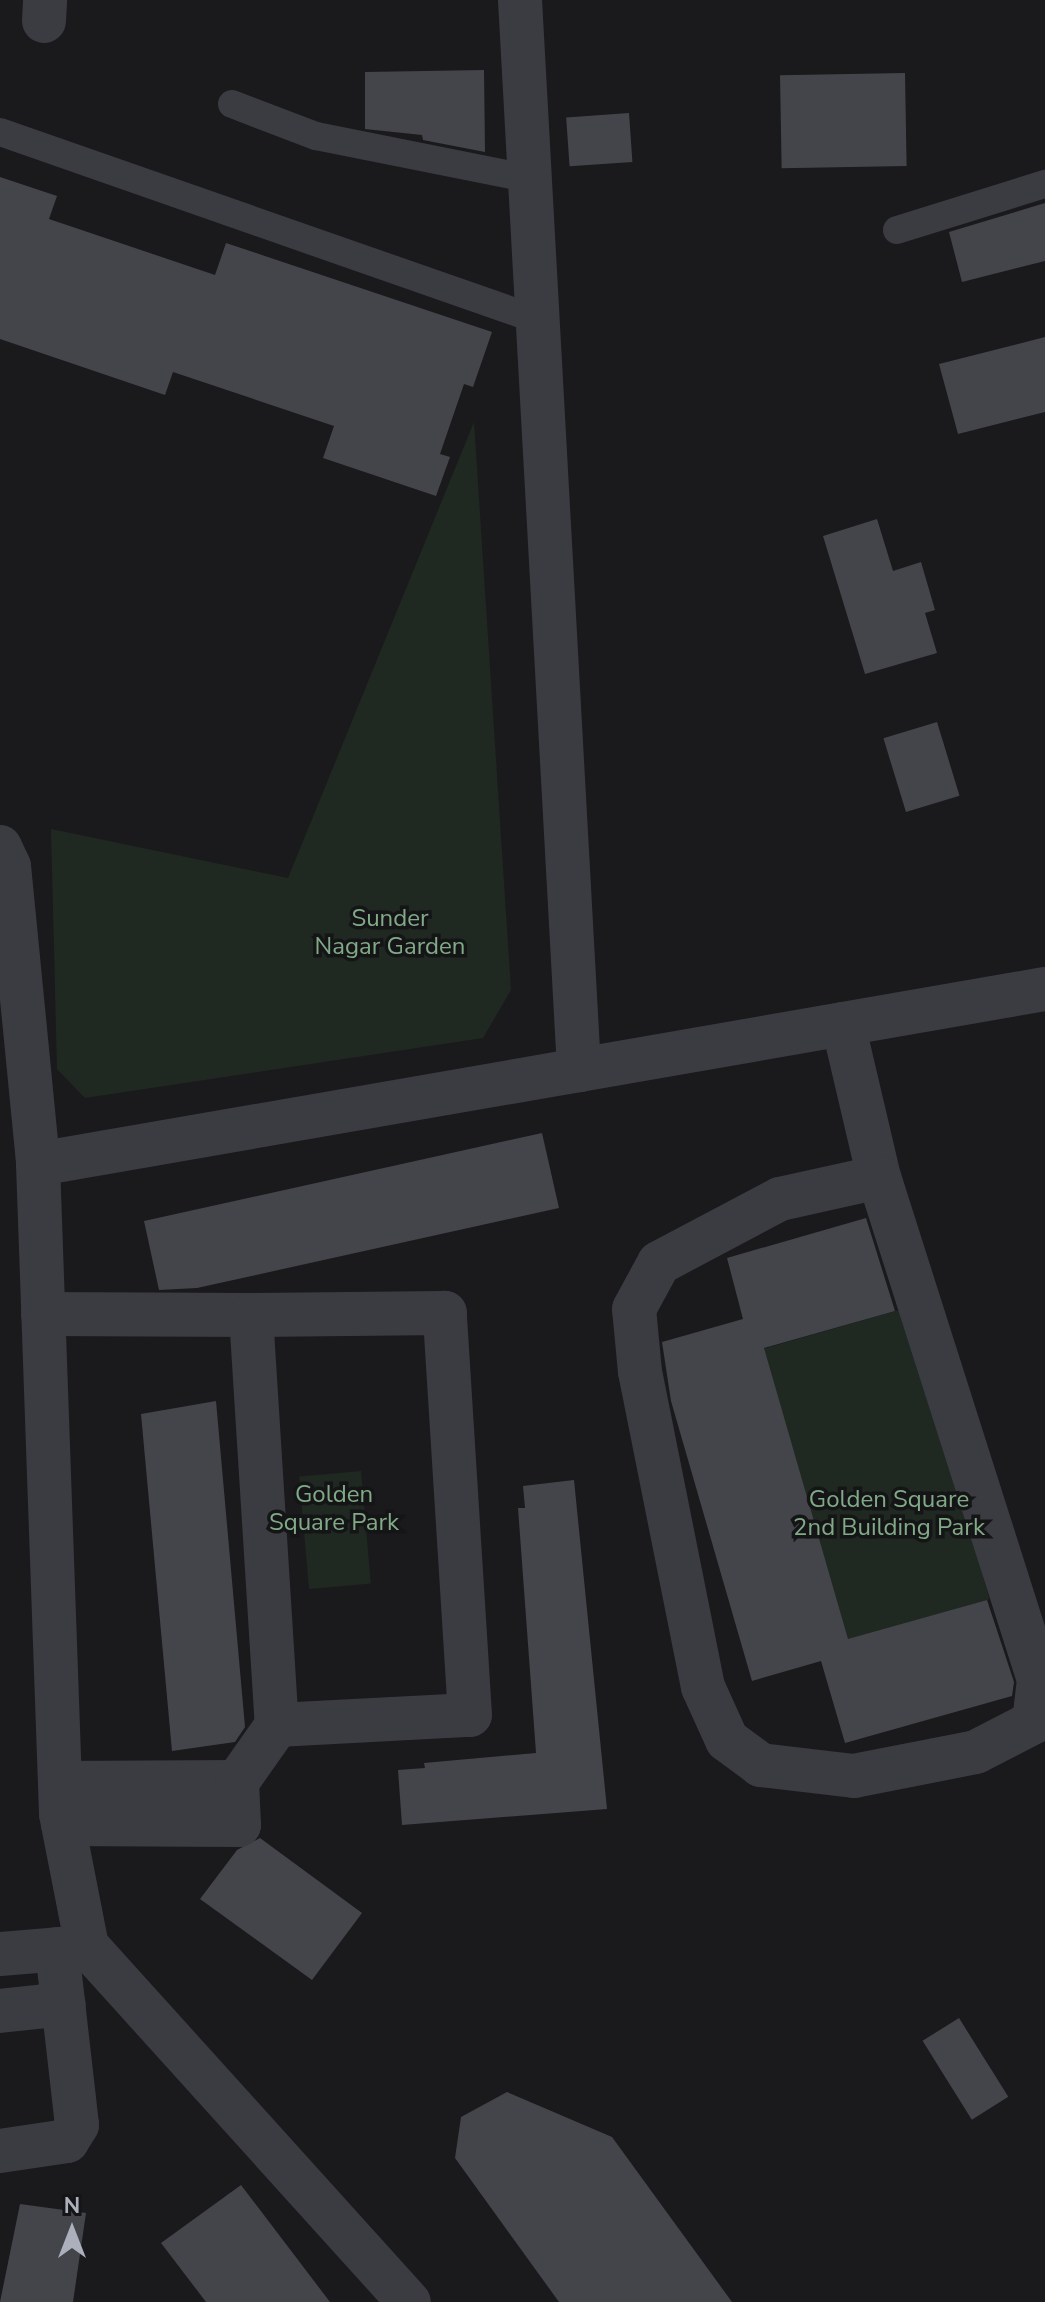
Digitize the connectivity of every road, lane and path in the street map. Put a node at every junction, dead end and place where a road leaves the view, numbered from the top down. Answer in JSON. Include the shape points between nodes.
{"nodes":[{"id":1,"x":520,"y":0,"type":"edge"},
{"id":2,"x":232,"y":104,"type":"dead end"},
{"id":3,"x":0,"y":132,"type":"edge"},
{"id":4,"x":531,"y":179,"type":"junction"},
{"id":5,"x":1045,"y":184,"type":"edge"},
{"id":6,"x":897,"y":230,"type":"dead end"},
{"id":7,"x":538,"y":320,"type":"junction"},
{"id":8,"x":0,"y":847,"type":"edge"},
{"id":9,"x":1045,"y":989,"type":"edge"},
{"id":10,"x":843,"y":1024,"type":"junction"},
{"id":11,"x":579,"y":1070,"type":"junction"},
{"id":12,"x":38,"y":1164,"type":"junction"},
{"id":13,"x":879,"y":1177,"type":"junction"},
{"id":14,"x":43,"y":1314,"type":"junction"},
{"id":15,"x":251,"y":1315,"type":"junction"},
{"id":16,"x":277,"y":1725,"type":"junction"},
{"id":17,"x":237,"y":1782,"type":"junction"},
{"id":18,"x":61,"y":1803,"type":"junction"},
{"id":19,"x":72,"y":1948,"type":"junction"},
{"id":20,"x":0,"y":1954,"type":"edge"},
{"id":21,"x":64,"y":2004,"type":"junction"},
{"id":22,"x":0,"y":2011,"type":"edge"},
{"id":23,"x":0,"y":2151,"type":"edge"},
{"id":24,"x":409,"y":2302,"type":"edge"}],
"edges":[{"from":1,"to":4,"type":"street"},
{"from":2,"to":4,"type":"lane","via":[[316,136]]},
{"from":3,"to":7,"type":"lane"},
{"from":4,"to":7,"type":"street"},
{"from":5,"to":6,"type":"lane"},
{"from":7,"to":11,"type":"street"},
{"from":8,"to":12,"type":"street","via":[[9,866]]},
{"from":9,"to":10,"type":"street"},
{"from":10,"to":11,"type":"street"},
{"from":10,"to":13,"type":"street"},
{"from":11,"to":12,"type":"street"},
{"from":12,"to":14,"type":"street"},
{"from":13,"to":13,"type":"street","via":[[780,1199],[659,1263],[634,1309],[640,1372],[703,1687],[727,1740],[761,1765],[854,1776],[976,1752],[1034,1722],[1039,1680]]},
{"from":14,"to":15,"type":"street"},
{"from":14,"to":18,"type":"street"},
{"from":15,"to":16,"type":"street"},
{"from":15,"to":16,"type":"street","via":[[445,1313],[470,1715]]},
{"from":16,"to":17,"type":"street"},
{"from":17,"to":18,"type":"street"},
{"from":17,"to":18,"type":"street","via":[[239,1825]]},
{"from":18,"to":19,"type":"street"},
{"from":19,"to":20,"type":"street"},
{"from":19,"to":21,"type":"street"},
{"from":19,"to":24,"type":"street"},
{"from":21,"to":22,"type":"street"},
{"from":21,"to":23,"type":"street","via":[[77,2125],[67,2141]]}]}
